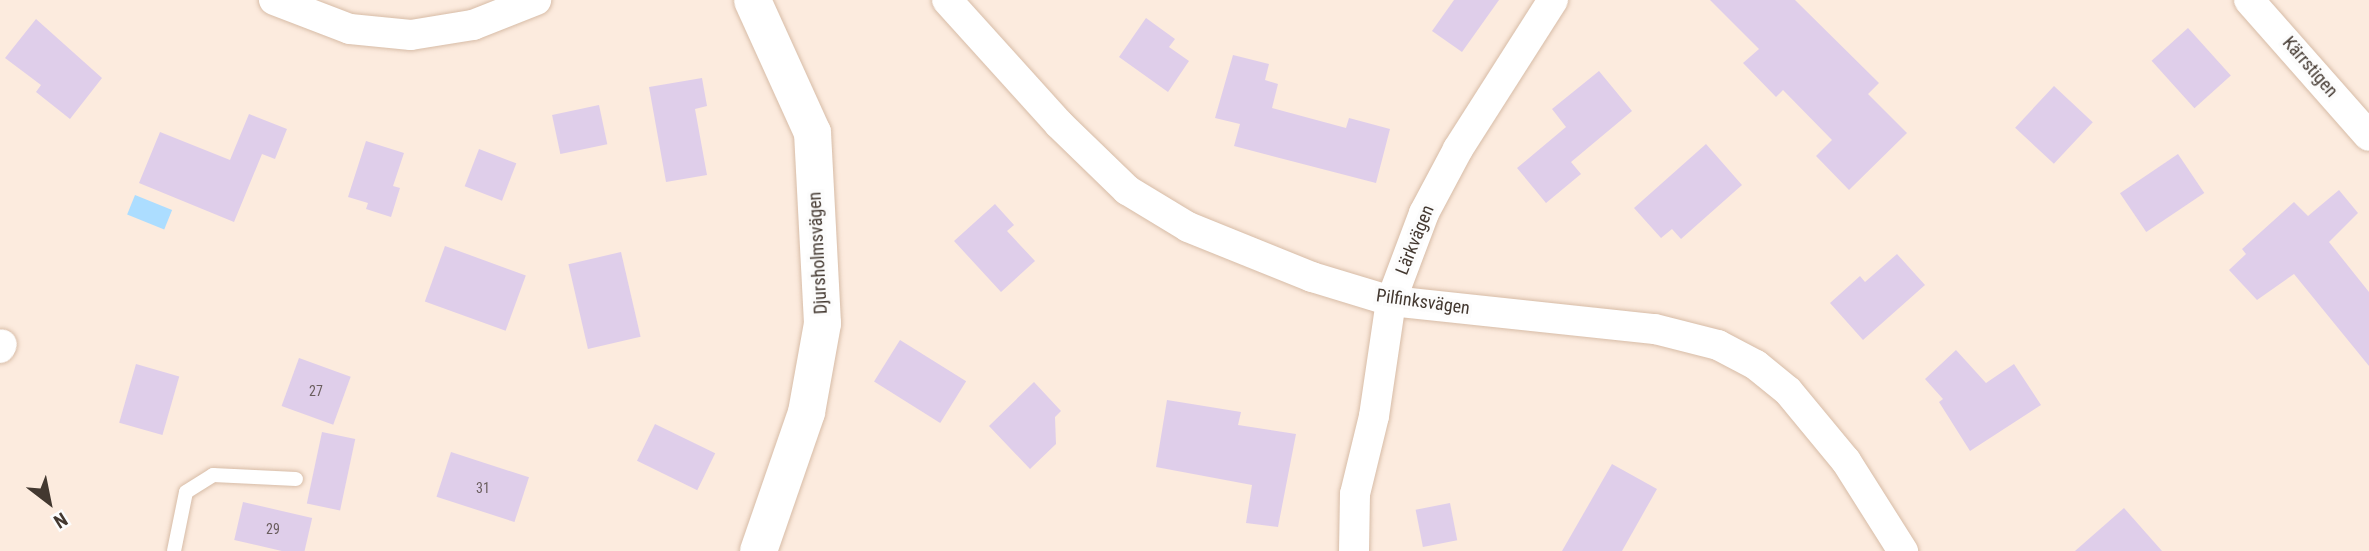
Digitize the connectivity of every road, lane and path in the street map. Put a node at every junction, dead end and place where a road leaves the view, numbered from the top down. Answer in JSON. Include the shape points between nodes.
{"nodes":[{"id":1,"x":274,"y":0,"type":"edge"},
{"id":2,"x":536,"y":0,"type":"edge"},
{"id":3,"x":752,"y":0,"type":"edge"},
{"id":4,"x":947,"y":0,"type":"edge"},
{"id":5,"x":1553,"y":0,"type":"edge"},
{"id":6,"x":2249,"y":0,"type":"edge"},
{"id":7,"x":2369,"y":136,"type":"edge"},
{"id":8,"x":1391,"y":301,"type":"junction"},
{"id":9,"x":296,"y":479,"type":"dead end"},
{"id":10,"x":174,"y":551,"type":"edge"},
{"id":11,"x":758,"y":551,"type":"edge"},
{"id":12,"x":1354,"y":551,"type":"edge"},
{"id":13,"x":1903,"y":551,"type":"edge"}],
"edges":[{"from":1,"to":2,"type":"street","via":[[350,29],[411,35],[473,25]]},
{"from":3,"to":11,"type":"street","name":"Djursholmsvägen","via":[[812,132],[822,323],[806,412]]},
{"from":4,"to":8,"type":"street","name":"Pilfinksvägen","via":[[1059,124],[1127,190],[1188,227],[1244,251]]},
{"from":5,"to":8,"type":"street","name":"Lärkvägen","via":[[1446,170],[1424,213]]},
{"from":6,"to":7,"type":"street","name":"Kärrstigen"},
{"from":8,"to":12,"type":"street","name":"Lärkvägen","via":[[1374,416],[1355,494]]},
{"from":8,"to":13,"type":"street","name":"Pilfinksvägen","via":[[1655,329],[1718,345],[1756,365],[1788,391],[1846,461]]},
{"from":9,"to":10,"type":"lane","via":[[213,475],[186,492]]}]}
